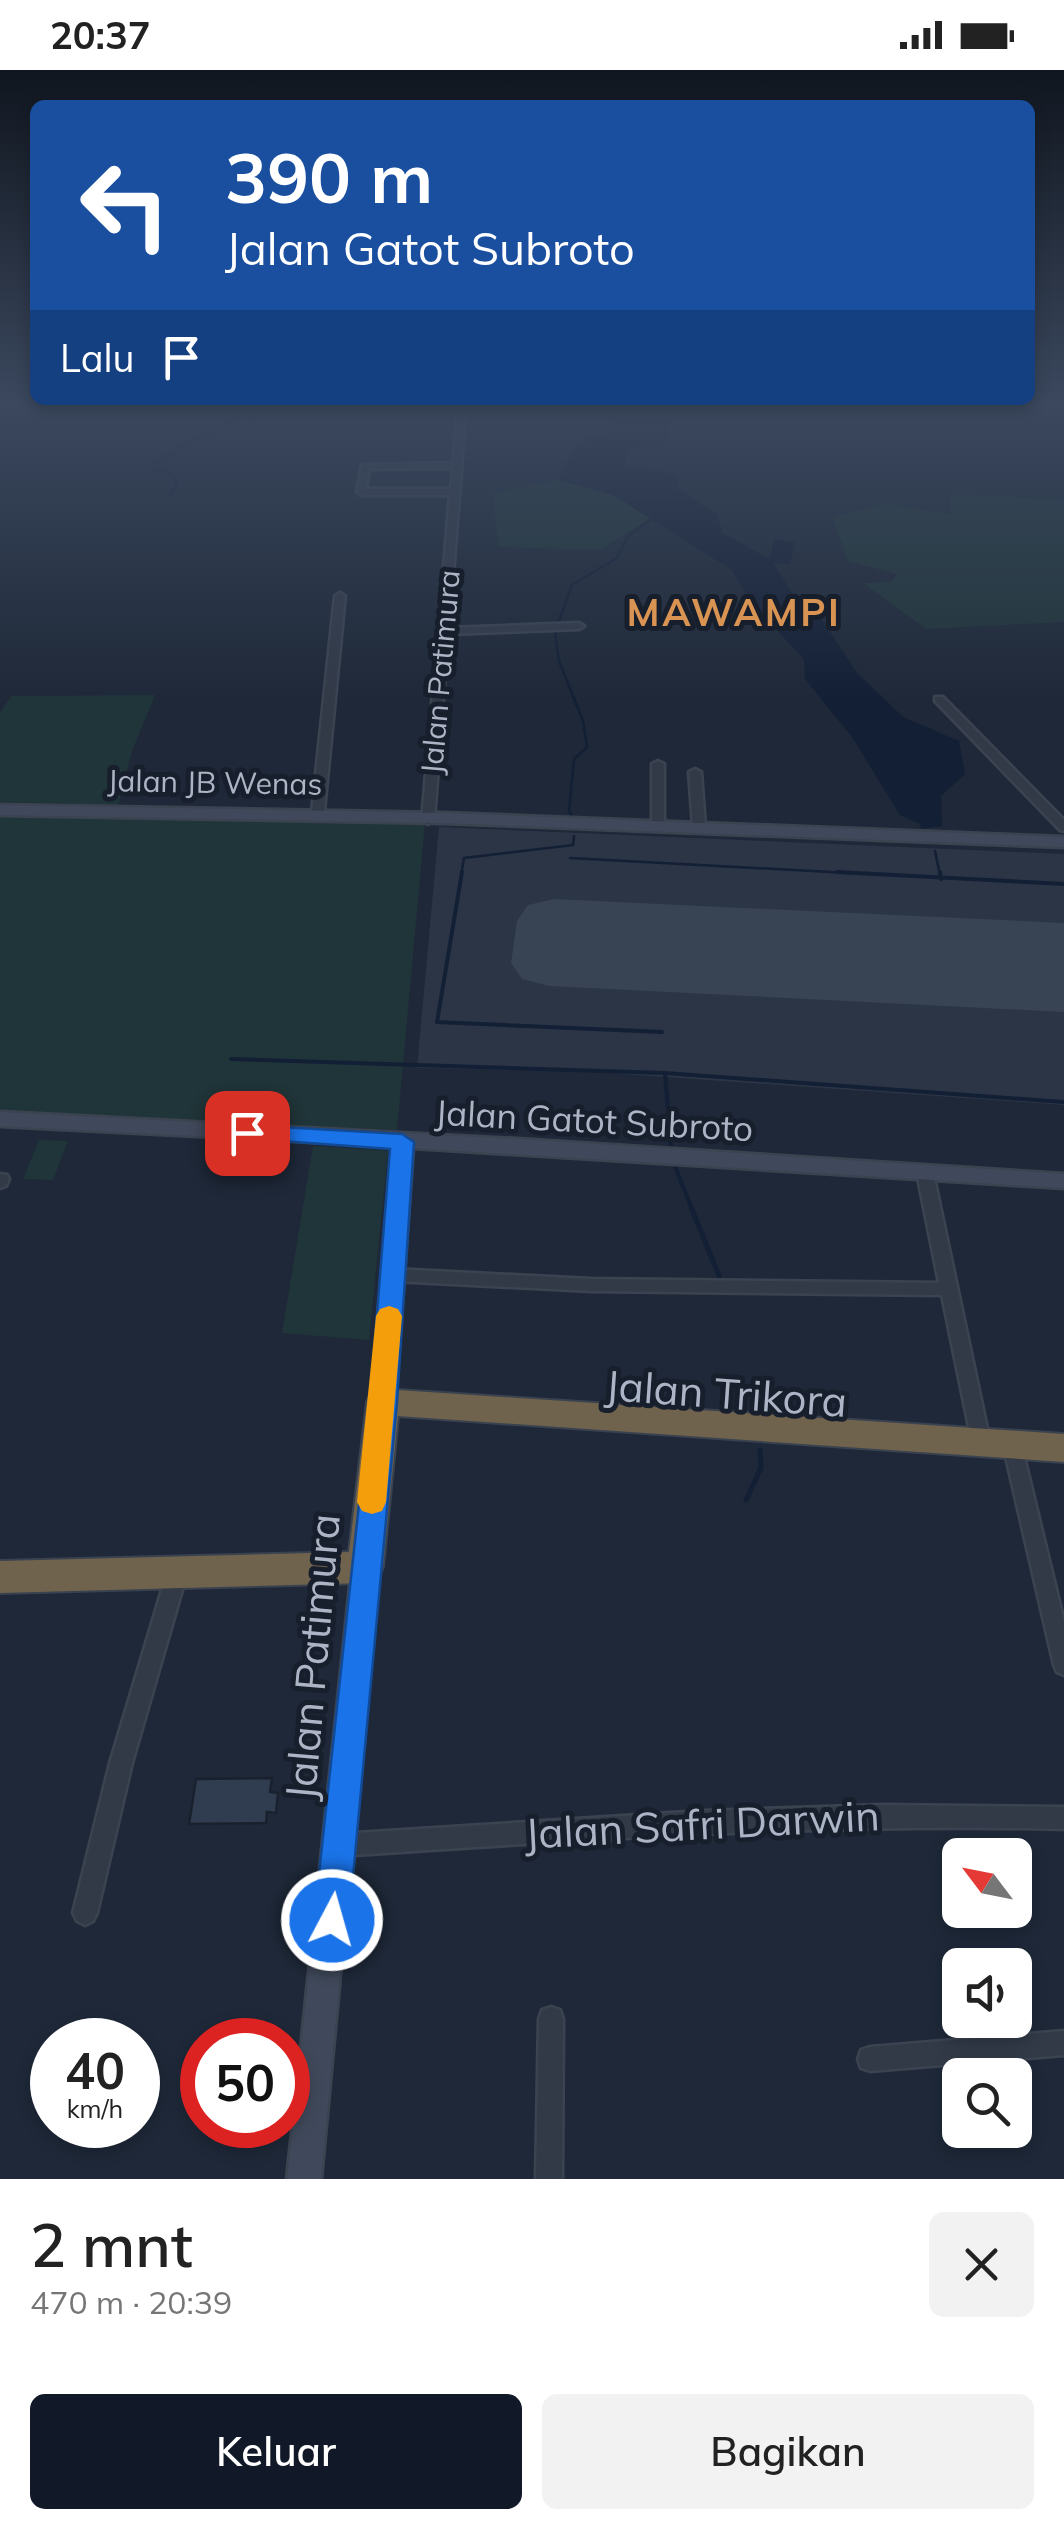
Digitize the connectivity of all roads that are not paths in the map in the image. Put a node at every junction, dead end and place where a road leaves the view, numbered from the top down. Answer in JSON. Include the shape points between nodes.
{"nodes":[{"id":1,"x":455,"y":503,"type":"edge"},
{"id":2,"x":340,"y":596,"type":"dead end"},
{"id":3,"x":579,"y":626,"type":"dead end"},
{"id":4,"x":446,"y":631,"type":"junction"},
{"id":5,"x":939,"y":699,"type":"dead end"},
{"id":6,"x":658,"y":764,"type":"dead end"},
{"id":7,"x":695,"y":772,"type":"dead end"},
{"id":8,"x":0,"y":807,"type":"edge"},
{"id":9,"x":107,"y":809,"type":"junction"},
{"id":10,"x":318,"y":811,"type":"junction"},
{"id":11,"x":433,"y":818,"type":"junction"},
{"id":12,"x":658,"y":826,"type":"junction"},
{"id":13,"x":699,"y":827,"type":"junction"},
{"id":14,"x":1064,"y":827,"type":"edge"},
{"id":15,"x":1064,"y":842,"type":"edge"},
{"id":16,"x":0,"y":1120,"type":"edge"},
{"id":17,"x":402,"y":1142,"type":"junction"},
{"id":18,"x":926,"y":1174,"type":"junction"},
{"id":19,"x":1064,"y":1182,"type":"edge"},
{"id":20,"x":393,"y":1275,"type":"junction"},
{"id":21,"x":950,"y":1289,"type":"junction"},
{"id":22,"x":382,"y":1409,"type":"junction"},
{"id":23,"x":1064,"y":1448,"type":"edge"},
{"id":24,"x":998,"y":1450,"type":"junction"},
{"id":25,"x":1064,"y":1462,"type":"edge"},
{"id":26,"x":364,"y":1567,"type":"junction"},
{"id":27,"x":177,"y":1573,"type":"junction"},
{"id":28,"x":1,"y":1581,"type":"edge"},
{"id":29,"x":1061,"y":1637,"type":"edge"},
{"id":30,"x":1064,"y":1665,"type":"edge"},
{"id":31,"x":1064,"y":1818,"type":"edge"},
{"id":32,"x":340,"y":1846,"type":"junction"},
{"id":33,"x":84,"y":1912,"type":"dead end"},
{"id":34,"x":552,"y":2018,"type":"dead end"},
{"id":35,"x":1064,"y":2043,"type":"edge"},
{"id":36,"x":870,"y":2059,"type":"dead end"},
{"id":37,"x":304,"y":2179,"type":"edge"},
{"id":38,"x":549,"y":2179,"type":"edge"}],
"edges":[{"from":1,"to":4,"type":"street","name":"Jalan Patimura"},
{"from":2,"to":10,"type":"street"},
{"from":3,"to":4,"type":"street"},
{"from":4,"to":11,"type":"street","name":"Jalan Patimura"},
{"from":5,"to":14,"type":"street"},
{"from":6,"to":12,"type":"street"},
{"from":7,"to":13,"type":"street"},
{"from":8,"to":9,"type":"main road","name":"Jalan JB Wenas"},
{"from":9,"to":10,"type":"main road","name":"Jalan JB Wenas"},
{"from":9,"to":11,"type":"main road","name":"Jalan JB Wenas"},
{"from":10,"to":11,"type":"main road","name":"Jalan JB Wenas"},
{"from":11,"to":12,"type":"main road"},
{"from":12,"to":13,"type":"main road"},
{"from":13,"to":15,"type":"main road"},
{"from":16,"to":17,"type":"main road","name":"Jalan Gatot Subroto"},
{"from":17,"to":18,"type":"main road","name":"Jalan Gatot Subroto"},
{"from":17,"to":20,"type":"main road","name":"Jalan Patimura"},
{"from":18,"to":19,"type":"main road","name":"Jalan Gatot Subroto"},
{"from":18,"to":21,"type":"street"},
{"from":20,"to":21,"type":"street"},
{"from":20,"to":22,"type":"main road","name":"Jalan Patimura"},
{"from":21,"to":24,"type":"street"},
{"from":22,"to":24,"type":"highway","name":"Jalan Trikora"},
{"from":22,"to":26,"type":"highway","name":"Jalan Patimura"},
{"from":23,"to":24,"type":"highway","name":"Jalan Trikora"},
{"from":24,"to":25,"type":"highway","name":"Jalan Trikora"},
{"from":24,"to":29,"type":"street"},
{"from":26,"to":27,"type":"highway"},
{"from":26,"to":32,"type":"main road","name":"Jalan Patimura"},
{"from":27,"to":28,"type":"highway"},
{"from":27,"to":33,"type":"street"},
{"from":29,"to":30,"type":"street"},
{"from":31,"to":32,"type":"street","name":"Jalan Safri Darwin","via":[[924,1813]]},
{"from":32,"to":37,"type":"main road","name":"Jalan Patimura"},
{"from":34,"to":38,"type":"street"},
{"from":35,"to":36,"type":"street"}]}
